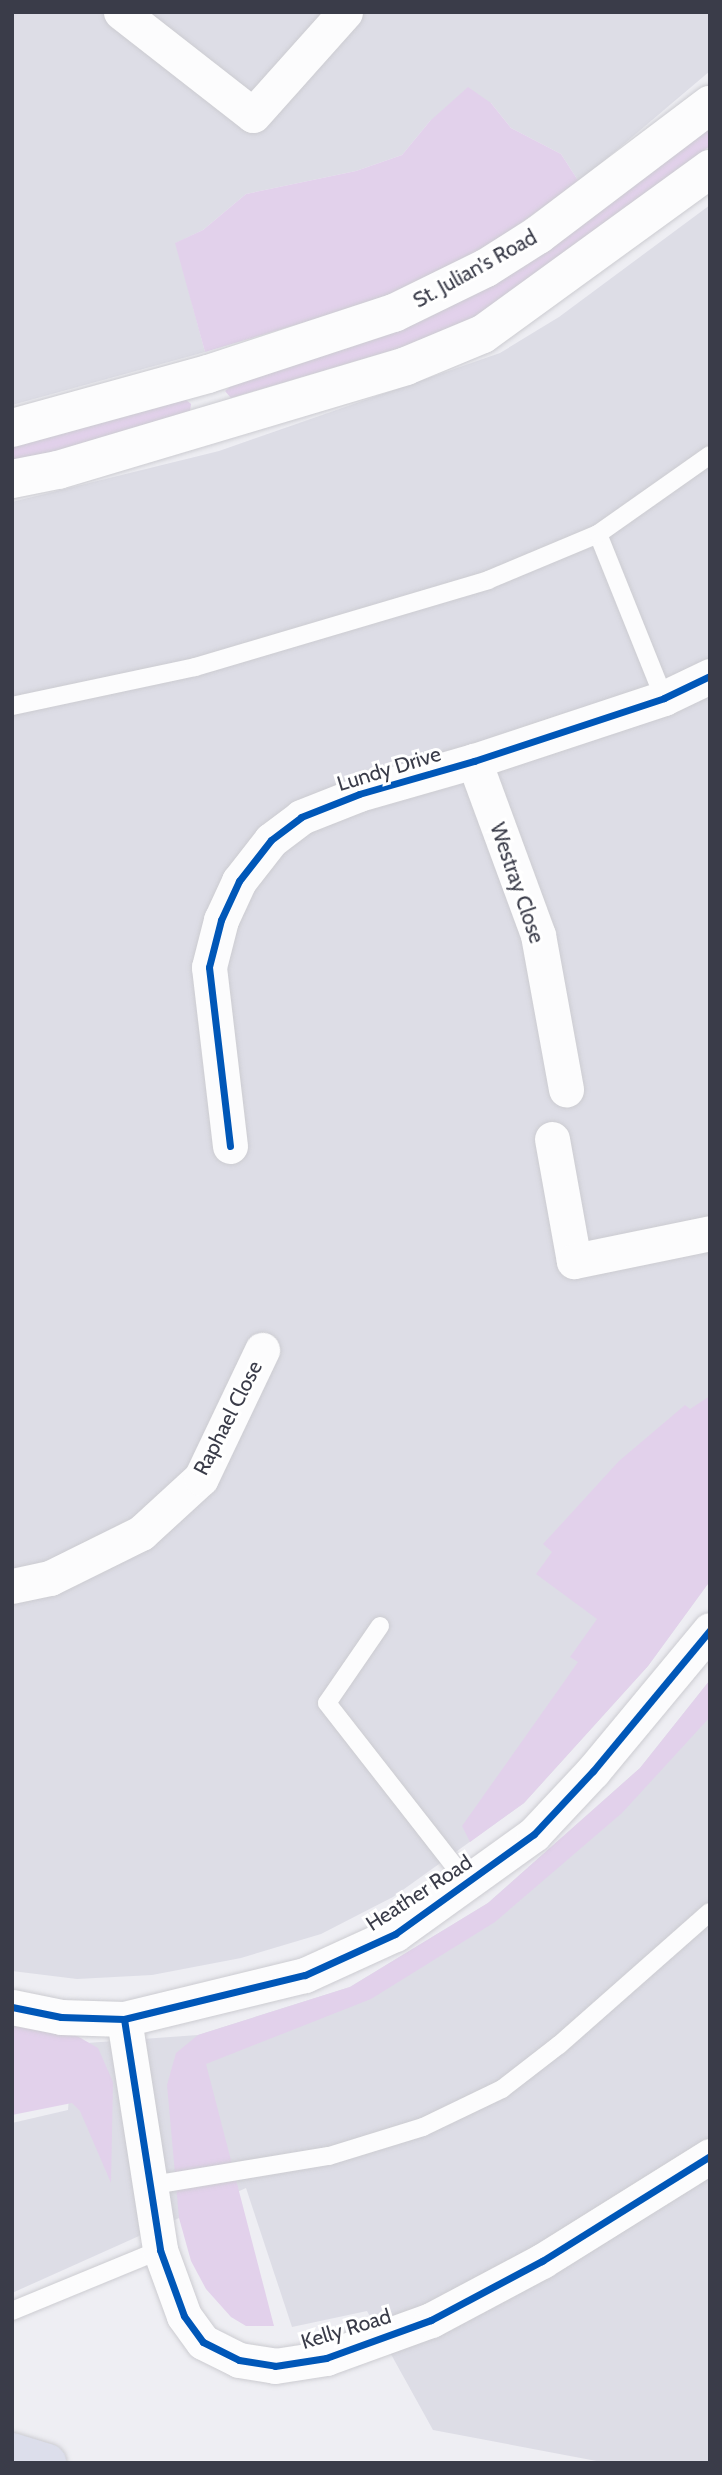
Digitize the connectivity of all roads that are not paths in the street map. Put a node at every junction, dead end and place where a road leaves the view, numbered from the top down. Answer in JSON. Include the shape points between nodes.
{"nodes":[{"id":1,"x":121,"y":12,"type":"edge"},
{"id":2,"x":345,"y":12,"type":"edge"},
{"id":3,"x":710,"y":105,"type":"edge"},
{"id":4,"x":710,"y":169,"type":"edge"},
{"id":5,"x":208,"y":374,"type":"junction"},
{"id":6,"x":226,"y":420,"type":"junction"},
{"id":7,"x":12,"y":428,"type":"edge"},
{"id":8,"x":710,"y":455,"type":"edge"},
{"id":9,"x":12,"y":479,"type":"edge"},
{"id":10,"x":598,"y":534,"type":"junction"},
{"id":11,"x":710,"y":676,"type":"edge"},
{"id":12,"x":664,"y":698,"type":"junction"},
{"id":13,"x":12,"y":706,"type":"edge"},
{"id":14,"x":474,"y":761,"type":"junction"},
{"id":15,"x":566,"y":1089,"type":"dead end"},
{"id":16,"x":552,"y":1139,"type":"dead end"},
{"id":17,"x":230,"y":1146,"type":"dead end"},
{"id":18,"x":710,"y":1233,"type":"edge"},
{"id":19,"x":262,"y":1350,"type":"dead end"},
{"id":20,"x":12,"y":1586,"type":"edge"},
{"id":21,"x":380,"y":1626,"type":"dead end"},
{"id":22,"x":710,"y":1630,"type":"edge"},
{"id":23,"x":469,"y":1885,"type":"junction"},
{"id":24,"x":710,"y":1912,"type":"edge"},
{"id":25,"x":12,"y":2007,"type":"edge"},
{"id":26,"x":124,"y":2019,"type":"junction"},
{"id":27,"x":710,"y":2156,"type":"edge"},
{"id":28,"x":148,"y":2186,"type":"junction"},
{"id":29,"x":160,"y":2250,"type":"junction"},
{"id":30,"x":12,"y":2311,"type":"edge"},
{"id":31,"x":12,"y":2452,"type":"edge"},
{"id":32,"x":47,"y":2463,"type":"edge"}],
"edges":[{"from":1,"to":2,"type":"street","via":[[253,115]]},
{"from":3,"to":5,"type":"street","name":"St. Julian's Road","via":[[538,235],[486,268],[394,313]]},
{"from":4,"to":6,"type":"street","via":[[483,334],[406,366]]},
{"from":5,"to":6,"type":"street"},
{"from":5,"to":7,"type":"street","name":"St. Julian's Road"},
{"from":6,"to":9,"type":"street"},
{"from":8,"to":10,"type":"lane"},
{"from":10,"to":12,"type":"lane"},
{"from":10,"to":13,"type":"lane","via":[[488,580],[195,667]]},
{"from":11,"to":12,"type":"street","name":"Lundy Drive"},
{"from":12,"to":14,"type":"street","name":"Lundy Drive"},
{"from":14,"to":15,"type":"street","name":"Westray Close","via":[[538,935]]},
{"from":14,"to":17,"type":"street","name":"Lundy Drive","via":[[359,794],[301,817],[271,840],[239,881],[221,920],[209,967]]},
{"from":16,"to":18,"type":"street","via":[[574,1261]]},
{"from":19,"to":20,"type":"street","name":"Raphael Close","via":[[201,1478],[141,1533],[50,1578]]},
{"from":21,"to":23,"type":"lane","via":[[327,1703]]},
{"from":22,"to":23,"type":"street","name":"Heather Road","via":[[534,1834]]},
{"from":23,"to":26,"type":"street","name":"Heather Road","via":[[396,1934],[305,1975]]},
{"from":24,"to":28,"type":"lane","via":[[502,2089],[423,2127],[329,2156]]},
{"from":25,"to":26,"type":"street","name":"Heather Road","via":[[61,2017]]},
{"from":26,"to":28,"type":"street","name":"Kelly Road"},
{"from":27,"to":29,"type":"street","name":"Kelly Road","via":[[542,2261],[431,2320],[326,2358],[275,2366],[239,2360],[203,2342],[184,2316]]},
{"from":28,"to":29,"type":"street","name":"Kelly Road"},
{"from":29,"to":30,"type":"lane"},
{"from":31,"to":32,"type":"highway"}]}
